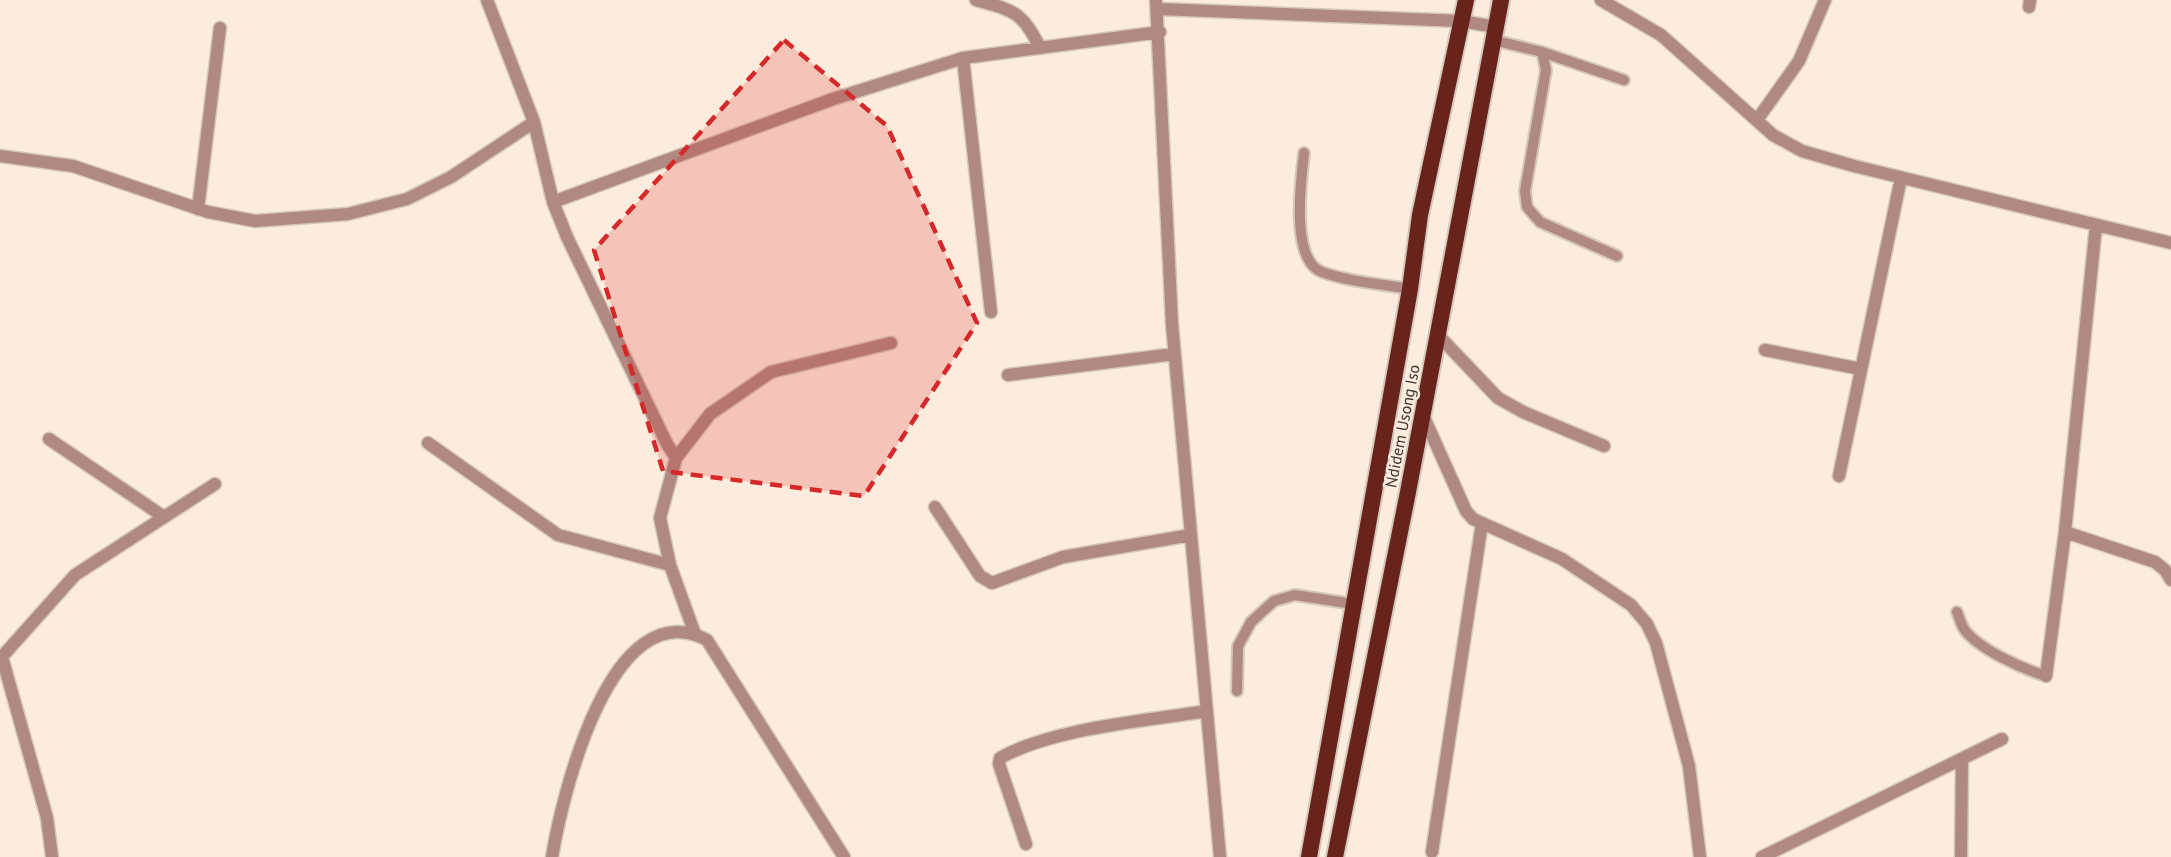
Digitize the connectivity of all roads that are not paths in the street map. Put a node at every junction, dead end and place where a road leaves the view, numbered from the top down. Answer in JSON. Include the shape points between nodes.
{"nodes":[{"id":1,"x":487,"y":0,"type":"edge"},
{"id":2,"x":976,"y":0,"type":"edge"},
{"id":3,"x":1466,"y":0,"type":"edge"},
{"id":4,"x":1501,"y":0,"type":"edge"},
{"id":5,"x":1601,"y":0,"type":"edge"},
{"id":6,"x":1825,"y":0,"type":"edge"},
{"id":7,"x":1158,"y":5,"type":"edge"},
{"id":8,"x":1461,"y":21,"type":"junction"},
{"id":9,"x":220,"y":28,"type":"dead end"},
{"id":10,"x":1160,"y":32,"type":"junction"},
{"id":11,"x":1495,"y":34,"type":"junction"},
{"id":12,"x":1040,"y":48,"type":"junction"},
{"id":13,"x":1542,"y":52,"type":"junction"},
{"id":14,"x":963,"y":58,"type":"junction"},
{"id":15,"x":1624,"y":80,"type":"dead end"},
{"id":16,"x":1757,"y":120,"type":"junction"},
{"id":17,"x":534,"y":122,"type":"junction"},
{"id":18,"x":1304,"y":153,"type":"dead end"},
{"id":19,"x":0,"y":156,"type":"edge"},
{"id":20,"x":1901,"y":178,"type":"junction"},
{"id":21,"x":553,"y":202,"type":"junction"},
{"id":22,"x":198,"y":209,"type":"junction"},
{"id":23,"x":2096,"y":225,"type":"junction"},
{"id":24,"x":2171,"y":243,"type":"edge"},
{"id":25,"x":1617,"y":256,"type":"dead end"},
{"id":26,"x":1410,"y":289,"type":"junction"},
{"id":27,"x":991,"y":312,"type":"dead end"},
{"id":28,"x":1437,"y":334,"type":"junction"},
{"id":29,"x":891,"y":343,"type":"dead end"},
{"id":30,"x":1765,"y":350,"type":"dead end"},
{"id":31,"x":1174,"y":354,"type":"junction"},
{"id":32,"x":1861,"y":369,"type":"junction"},
{"id":33,"x":1008,"y":375,"type":"dead end"},
{"id":34,"x":1422,"y":413,"type":"junction"},
{"id":35,"x":49,"y":440,"type":"dead end"},
{"id":36,"x":428,"y":443,"type":"dead end"},
{"id":37,"x":1604,"y":446,"type":"dead end"},
{"id":38,"x":676,"y":458,"type":"junction"},
{"id":39,"x":1839,"y":476,"type":"dead end"},
{"id":40,"x":215,"y":484,"type":"dead end"},
{"id":41,"x":935,"y":507,"type":"dead end"},
{"id":42,"x":164,"y":517,"type":"junction"},
{"id":43,"x":1482,"y":523,"type":"junction"},
{"id":44,"x":2065,"y":532,"type":"junction"},
{"id":45,"x":1191,"y":535,"type":"junction"},
{"id":46,"x":670,"y":565,"type":"junction"},
{"id":47,"x":2171,"y":580,"type":"edge"},
{"id":48,"x":1353,"y":604,"type":"junction"},
{"id":49,"x":1957,"y":612,"type":"dead end"},
{"id":50,"x":695,"y":634,"type":"junction"},
{"id":51,"x":1,"y":658,"type":"edge"},
{"id":52,"x":2046,"y":676,"type":"joint"},
{"id":53,"x":1237,"y":691,"type":"dead end"},
{"id":54,"x":1207,"y":711,"type":"junction"},
{"id":55,"x":2002,"y":739,"type":"dead end"},
{"id":56,"x":1962,"y":759,"type":"junction"},
{"id":57,"x":1026,"y":844,"type":"dead end"},
{"id":58,"x":1432,"y":852,"type":"dead end"},
{"id":59,"x":52,"y":857,"type":"edge"},
{"id":60,"x":552,"y":857,"type":"edge"},
{"id":61,"x":844,"y":857,"type":"edge"},
{"id":62,"x":1220,"y":857,"type":"edge"},
{"id":63,"x":1309,"y":857,"type":"edge"},
{"id":64,"x":1335,"y":857,"type":"edge"},
{"id":65,"x":1700,"y":857,"type":"edge"},
{"id":66,"x":1762,"y":857,"type":"edge"},
{"id":67,"x":1961,"y":857,"type":"edge"}],
"edges":[{"from":1,"to":17,"type":"street"},
{"from":2,"to":12,"type":"street","via":[[1020,15]]},
{"from":3,"to":8,"type":"highway","name":"Ndidem Usong Iso"},
{"from":4,"to":11,"type":"highway","name":"Ndidem Usong Iso"},
{"from":5,"to":16,"type":"street","via":[[1661,35]]},
{"from":6,"to":16,"type":"street","via":[[1799,61]]},
{"from":7,"to":8,"type":"street"},
{"from":7,"to":10,"type":"street"},
{"from":8,"to":11,"type":"street"},
{"from":8,"to":26,"type":"highway","name":"Ndidem Usong Iso","via":[[1420,215]]},
{"from":9,"to":22,"type":"street"},
{"from":10,"to":12,"type":"street"},
{"from":10,"to":31,"type":"street"},
{"from":11,"to":13,"type":"lane"},
{"from":11,"to":28,"type":"highway","name":"Ndidem Usong Iso"},
{"from":12,"to":14,"type":"street"},
{"from":13,"to":15,"type":"lane"},
{"from":13,"to":25,"type":"lane","via":[[1546,70],[1524,191],[1527,207],[1540,222]]},
{"from":14,"to":21,"type":"street","via":[[833,99]]},
{"from":14,"to":27,"type":"street"},
{"from":16,"to":20,"type":"street","via":[[1773,135],[1802,151]]},
{"from":17,"to":21,"type":"street"},
{"from":17,"to":22,"type":"street","via":[[451,177],[397,202],[348,214],[255,221]]},
{"from":18,"to":26,"type":"lane","via":[[1298,217],[1309,261],[1320,272]]},
{"from":19,"to":22,"type":"street","via":[[73,166]]},
{"from":20,"to":23,"type":"street"},
{"from":20,"to":32,"type":"street"},
{"from":21,"to":38,"type":"street"},
{"from":23,"to":24,"type":"street"},
{"from":23,"to":44,"type":"street"},
{"from":26,"to":48,"type":"highway","name":"Ndidem Usong Iso"},
{"from":28,"to":34,"type":"highway","name":"Ndidem Usong Iso"},
{"from":28,"to":37,"type":"street","via":[[1498,398]]},
{"from":29,"to":38,"type":"street","via":[[771,372],[710,414]]},
{"from":30,"to":32,"type":"street"},
{"from":31,"to":33,"type":"street"},
{"from":31,"to":45,"type":"street"},
{"from":32,"to":39,"type":"street"},
{"from":34,"to":43,"type":"street","via":[[1466,511]]},
{"from":34,"to":64,"type":"highway","name":"Ndidem Usong Iso"},
{"from":35,"to":42,"type":"street"},
{"from":36,"to":46,"type":"street","via":[[558,535]]},
{"from":38,"to":46,"type":"street","via":[[660,518]]},
{"from":40,"to":42,"type":"street"},
{"from":41,"to":45,"type":"street","via":[[980,576],[992,583],[1063,557]]},
{"from":42,"to":51,"type":"street","via":[[75,575]]},
{"from":43,"to":58,"type":"street"},
{"from":43,"to":65,"type":"street","via":[[1562,559],[1630,605],[1647,624],[1656,643],[1689,766]]},
{"from":44,"to":47,"type":"street","via":[[2155,562]]},
{"from":44,"to":52,"type":"street"},
{"from":45,"to":54,"type":"street"},
{"from":46,"to":50,"type":"street"},
{"from":48,"to":53,"type":"lane","via":[[1295,595],[1274,601],[1251,622],[1239,646]]},
{"from":48,"to":63,"type":"highway","name":"Ndidem Usong Iso"},
{"from":49,"to":52,"type":"lane","via":[[1965,630],[1983,645],[2025,670]]},
{"from":50,"to":60,"type":"street","via":[[672,633],[652,639],[629,655],[614,675],[597,706],[572,774]]},
{"from":50,"to":61,"type":"street","via":[[707,640]]},
{"from":51,"to":59,"type":"street","via":[[48,818]]},
{"from":54,"to":57,"type":"street","via":[[1078,731],[1011,751],[1000,758]]},
{"from":54,"to":62,"type":"street"},
{"from":55,"to":56,"type":"street"},
{"from":56,"to":66,"type":"street"},
{"from":56,"to":67,"type":"street"}]}
